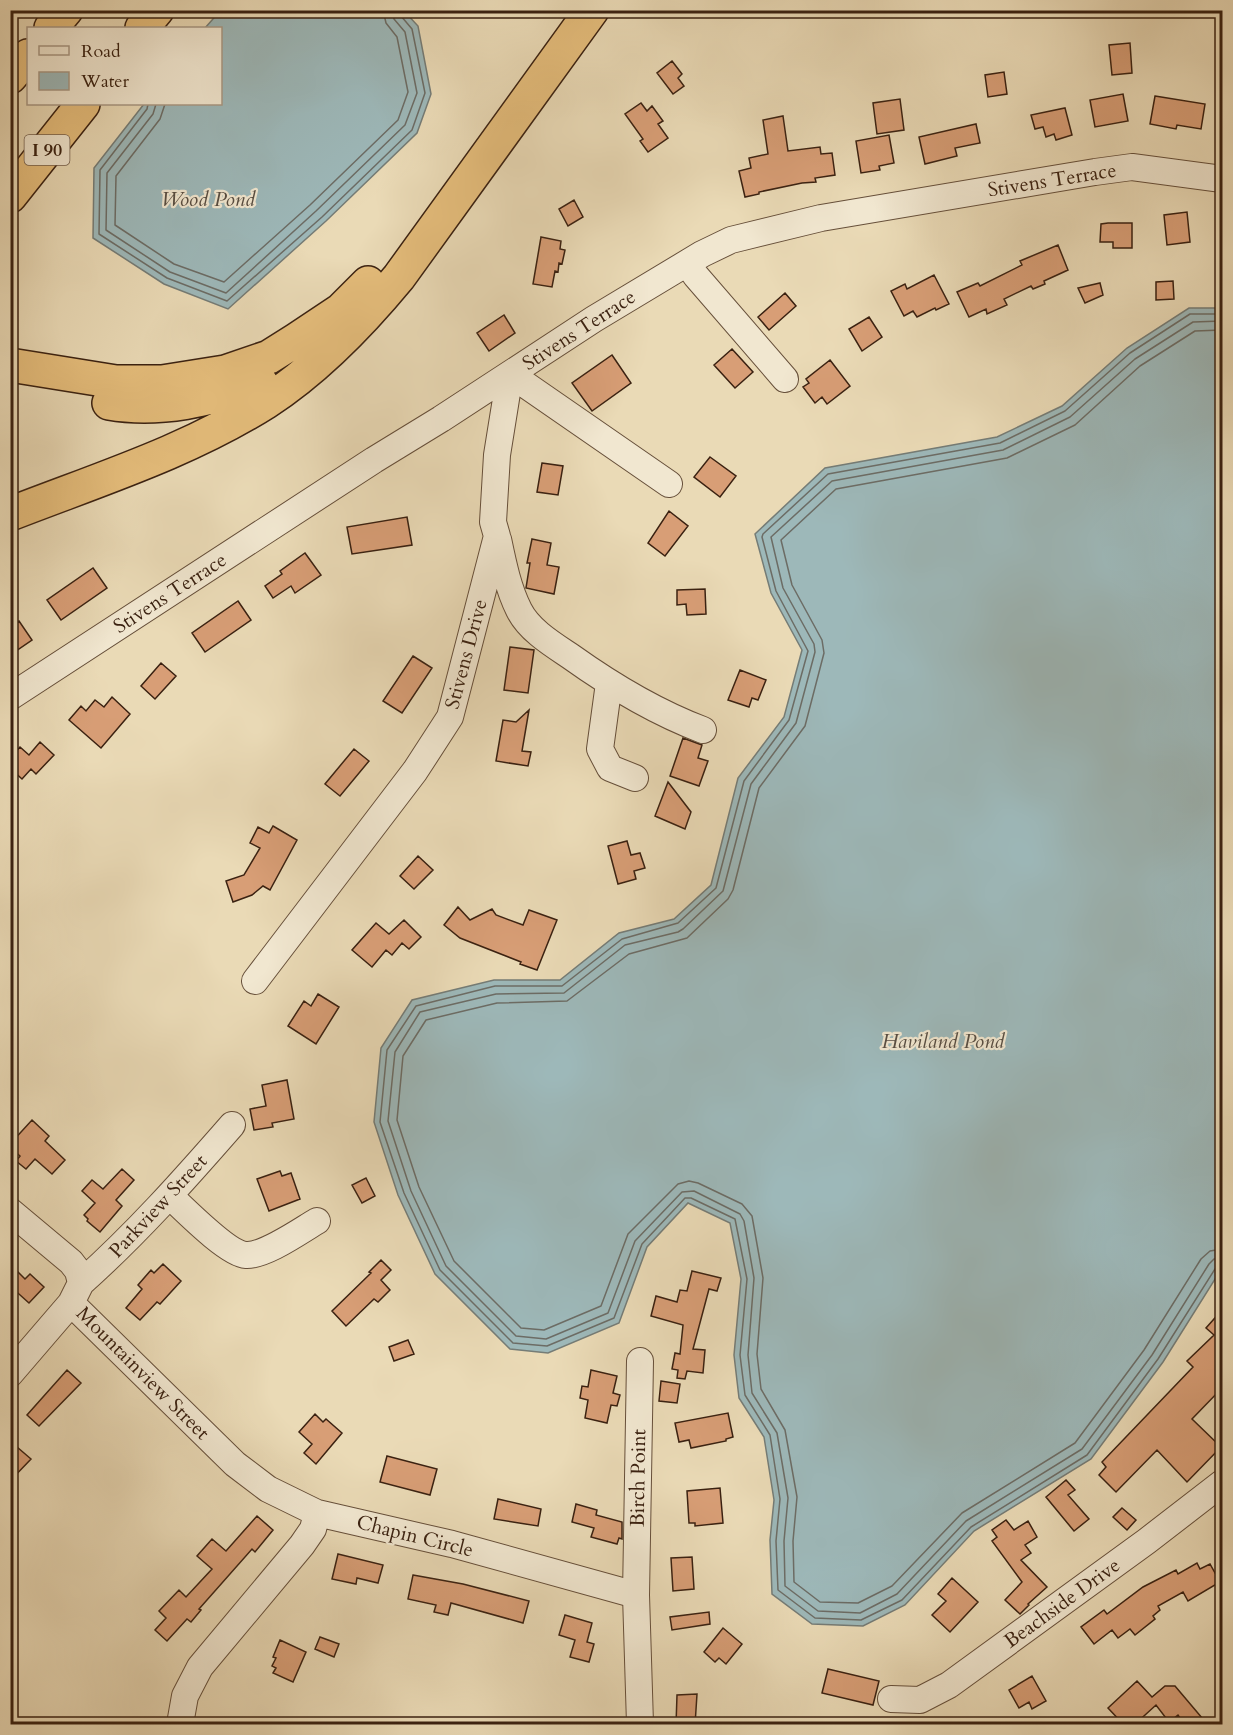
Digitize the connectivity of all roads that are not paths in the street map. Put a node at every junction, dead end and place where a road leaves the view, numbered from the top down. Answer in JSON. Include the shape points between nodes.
{"nodes":[{"id":1,"x":66,"y":10,"type":"edge"},
{"id":2,"x":157,"y":10,"type":"edge"},
{"id":3,"x":568,"y":10,"type":"edge"},
{"id":4,"x":592,"y":10,"type":"edge"},
{"id":5,"x":52,"y":27,"type":"edge"},
{"id":6,"x":143,"y":27,"type":"edge"},
{"id":7,"x":27,"y":57,"type":"edge"},
{"id":8,"x":10,"y":77,"type":"edge"},
{"id":9,"x":82,"y":105,"type":"edge"},
{"id":10,"x":1222,"y":178,"type":"edge"},
{"id":11,"x":10,"y":196,"type":"edge"},
{"id":12,"x":687,"y":263,"type":"junction"},
{"id":13,"x":399,"y":277,"type":"junction"},
{"id":14,"x":10,"y":364,"type":"edge"},
{"id":15,"x":510,"y":374,"type":"junction"},
{"id":16,"x":785,"y":379,"type":"dead end"},
{"id":17,"x":10,"y":385,"type":"edge"},
{"id":18,"x":669,"y":484,"type":"dead end"},
{"id":19,"x":10,"y":514,"type":"edge"},
{"id":20,"x":497,"y":536,"type":"junction"},
{"id":21,"x":609,"y":683,"type":"junction"},
{"id":22,"x":10,"y":697,"type":"edge"},
{"id":23,"x":703,"y":730,"type":"dead end"},
{"id":24,"x":635,"y":778,"type":"dead end"},
{"id":25,"x":255,"y":981,"type":"dead end"},
{"id":26,"x":232,"y":1125,"type":"dead end"},
{"id":27,"x":170,"y":1196,"type":"junction"},
{"id":28,"x":10,"y":1211,"type":"edge"},
{"id":29,"x":316,"y":1221,"type":"dead end"},
{"id":30,"x":76,"y":1293,"type":"junction"},
{"id":31,"x":640,"y":1361,"type":"dead end"},
{"id":32,"x":10,"y":1374,"type":"edge"},
{"id":33,"x":1222,"y":1483,"type":"edge"},
{"id":34,"x":317,"y":1513,"type":"junction"},
{"id":35,"x":636,"y":1595,"type":"junction"},
{"id":36,"x":891,"y":1699,"type":"dead end"},
{"id":37,"x":180,"y":1725,"type":"edge"},
{"id":38,"x":640,"y":1725,"type":"edge"}],
"edges":[{"from":1,"to":5,"type":"highway"},
{"from":2,"to":6,"type":"highway"},
{"from":3,"to":14,"type":"highway","via":[[381,268],[341,310],[297,340],[269,357],[225,372],[162,382],[116,382]]},
{"from":4,"to":13,"type":"highway"},
{"from":7,"to":8,"type":"highway"},
{"from":9,"to":11,"type":"highway","number":"I 90"},
{"from":10,"to":12,"type":"street","name":"Stivens Terrace","via":[[1132,167],[1066,176],[821,218],[731,240]]},
{"from":12,"to":15,"type":"street","name":"Stivens Terrace"},
{"from":12,"to":16,"type":"street"},
{"from":13,"to":17,"type":"highway","via":[[359,318],[312,357],[287,372],[216,398],[174,405],[118,404]]},
{"from":13,"to":19,"type":"highway","via":[[341,341],[268,401],[191,443]]},
{"from":15,"to":18,"type":"street"},
{"from":15,"to":20,"type":"street","name":"Stivens Drive","via":[[497,455]]},
{"from":15,"to":22,"type":"street","name":"Stivens Terrace"},
{"from":20,"to":21,"type":"street","via":[[519,612],[542,637]]},
{"from":20,"to":25,"type":"street","name":"Stivens Drive","via":[[450,717],[415,771]]},
{"from":21,"to":23,"type":"street","via":[[650,707]]},
{"from":21,"to":24,"type":"street","via":[[600,749],[610,768]]},
{"from":26,"to":27,"type":"street","name":"Parkview Street"},
{"from":27,"to":29,"type":"street","via":[[223,1244],[247,1256],[266,1250]]},
{"from":27,"to":30,"type":"street","name":"Parkview Street"},
{"from":28,"to":30,"type":"street","name":"Mountainview Street","via":[[71,1262],[78,1271]]},
{"from":30,"to":32,"type":"street","name":"Parkview Street"},
{"from":30,"to":34,"type":"street","name":"Mountainview Street","via":[[235,1464],[268,1489]]},
{"from":31,"to":35,"type":"street","name":"Birch Point"},
{"from":33,"to":36,"type":"street","name":"Beachside Drive","via":[[949,1685],[920,1700]]},
{"from":34,"to":35,"type":"street","name":"Chapin Circle","via":[[452,1544]]},
{"from":34,"to":37,"type":"street","via":[[302,1545],[200,1667],[185,1696]]},
{"from":35,"to":38,"type":"street"}]}
